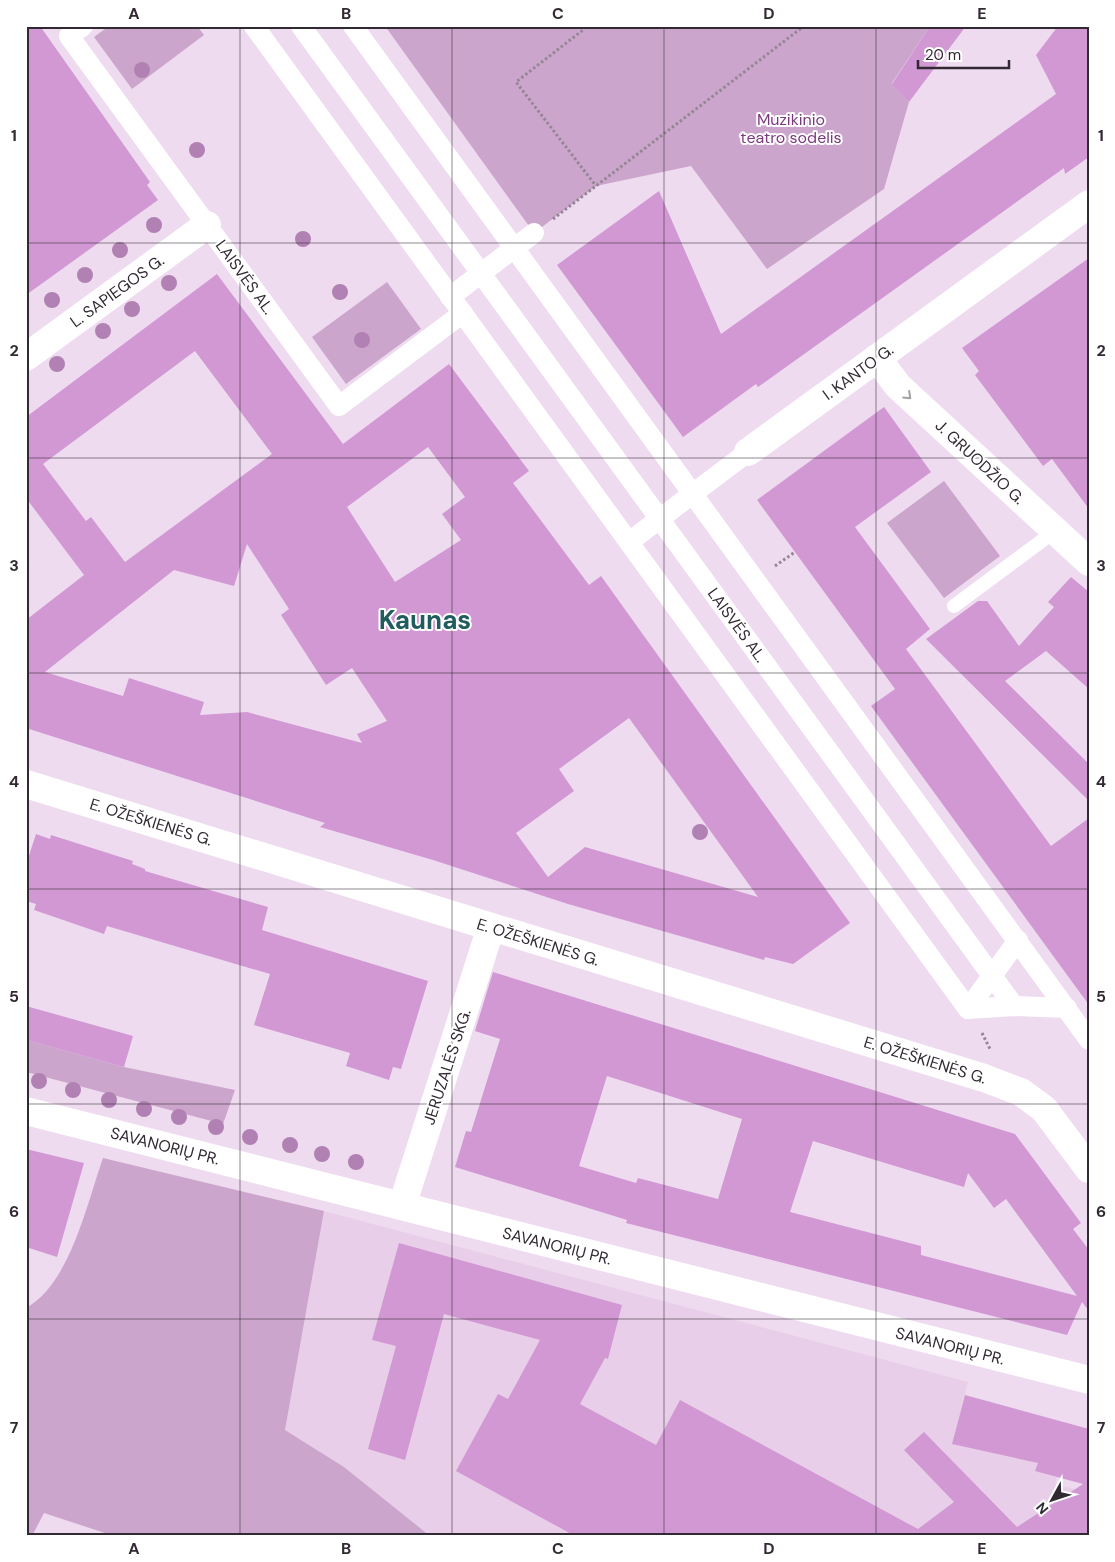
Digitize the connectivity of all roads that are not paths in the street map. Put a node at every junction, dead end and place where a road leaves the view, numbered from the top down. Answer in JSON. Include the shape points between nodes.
{"nodes":[{"id":1,"x":83,"y":26,"type":"edge"},
{"id":2,"x":254,"y":26,"type":"edge"},
{"id":3,"x":301,"y":26,"type":"edge"},
{"id":4,"x":353,"y":26,"type":"edge"},
{"id":5,"x":1089,"y":204,"type":"edge"},
{"id":6,"x":207,"y":225,"type":"junction"},
{"id":7,"x":534,"y":233,"type":"road end"},
{"id":8,"x":514,"y":248,"type":"junction"},
{"id":9,"x":481,"y":273,"type":"junction"},
{"id":10,"x":450,"y":297,"type":"junction"},
{"id":11,"x":463,"y":313,"type":"junction"},
{"id":12,"x":26,"y":357,"type":"edge"},
{"id":13,"x":877,"y":358,"type":"junction"},
{"id":14,"x":748,"y":452,"type":"joint"},
{"id":15,"x":693,"y":493,"type":"junction"},
{"id":16,"x":660,"y":519,"type":"junction"},
{"id":17,"x":1055,"y":530,"type":"junction"},
{"id":18,"x":629,"y":542,"type":"junction"},
{"id":19,"x":1089,"y":562,"type":"edge"},
{"id":20,"x":954,"y":606,"type":"dead end"},
{"id":21,"x":26,"y":784,"type":"edge"},
{"id":22,"x":491,"y":927,"type":"junction"},
{"id":23,"x":1018,"y":940,"type":"junction"},
{"id":24,"x":992,"y":977,"type":"junction"},
{"id":25,"x":1014,"y":1006,"type":"junction"},
{"id":26,"x":1067,"y":1008,"type":"junction"},
{"id":27,"x":968,"y":1009,"type":"junction"},
{"id":28,"x":1089,"y":1040,"type":"edge"},
{"id":29,"x":26,"y":1111,"type":"edge"},
{"id":30,"x":1089,"y":1169,"type":"edge"},
{"id":31,"x":402,"y":1206,"type":"junction"},
{"id":32,"x":1089,"y":1380,"type":"edge"}],
"edges":[{"from":1,"to":6,"type":"street","name":"LAISVĖS AL.","via":[[70,36]]},
{"from":2,"to":10,"type":"street"},
{"from":3,"to":9,"type":"street","name":"LAISVĖS AL."},
{"from":4,"to":8,"type":"street"},
{"from":5,"to":13,"type":"street","name":"I. KANTO G."},
{"from":6,"to":11,"type":"street","name":"LAISVĖS AL.","via":[[338,406]]},
{"from":6,"to":12,"type":"street","name":"L. SAPIEGOS G."},
{"from":7,"to":8,"type":"street"},
{"from":8,"to":9,"type":"street"},
{"from":8,"to":15,"type":"street"},
{"from":9,"to":10,"type":"street"},
{"from":9,"to":16,"type":"street","name":"LAISVĖS AL."},
{"from":10,"to":11,"type":"street"},
{"from":11,"to":18,"type":"street"},
{"from":13,"to":14,"type":"street","name":"I. KANTO G."},
{"from":13,"to":17,"type":"street","name":"J. GRUODŽIO G.","one_way":true,"via":[[898,386]]},
{"from":14,"to":15,"type":"street","name":"I. KANTO G."},
{"from":15,"to":16,"type":"street","name":"I. KANTO G."},
{"from":15,"to":23,"type":"street"},
{"from":16,"to":18,"type":"street","name":"I. KANTO G."},
{"from":16,"to":24,"type":"street","name":"LAISVĖS AL."},
{"from":17,"to":19,"type":"street","name":"J. GRUODŽIO G."},
{"from":17,"to":20,"type":"lane"},
{"from":18,"to":27,"type":"street"},
{"from":21,"to":22,"type":"street","name":"E. OŽEŠKIENĖS G."},
{"from":22,"to":30,"type":"street","name":"E. OŽEŠKIENĖS G.","via":[[1021,1092],[1044,1109]]},
{"from":22,"to":31,"type":"street","name":"JERUZALĖS SKG."},
{"from":23,"to":24,"type":"street"},
{"from":23,"to":26,"type":"street"},
{"from":24,"to":25,"type":"street","name":"LAISVĖS AL."},
{"from":24,"to":27,"type":"street"},
{"from":25,"to":26,"type":"street"},
{"from":25,"to":27,"type":"street"},
{"from":26,"to":28,"type":"street"},
{"from":29,"to":31,"type":"street","name":"SAVANORIŲ PR."},
{"from":31,"to":32,"type":"street","name":"SAVANORIŲ PR."}]}
